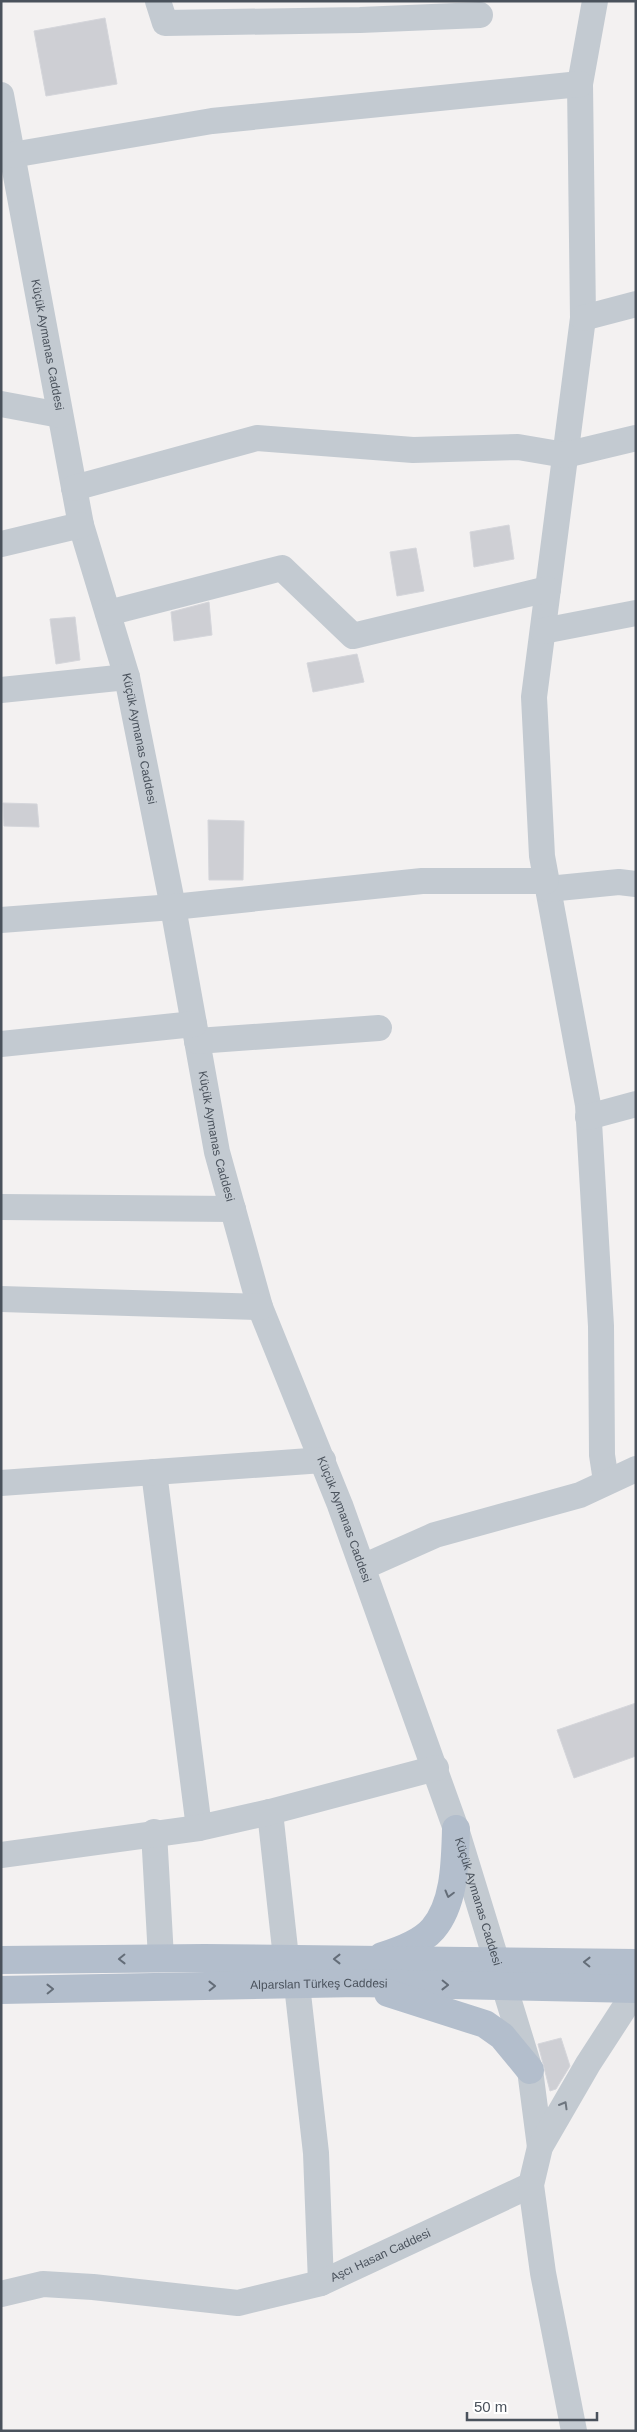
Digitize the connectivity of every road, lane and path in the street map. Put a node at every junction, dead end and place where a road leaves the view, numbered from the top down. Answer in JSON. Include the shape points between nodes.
{"nodes":[{"id":1,"x":158,"y":1,"type":"edge"},
{"id":2,"x":595,"y":1,"type":"edge"},
{"id":3,"x":359,"y":11,"type":"edge"},
{"id":4,"x":480,"y":15,"type":"dead end"},
{"id":5,"x":580,"y":84,"type":"junction"},
{"id":6,"x":1,"y":95,"type":"edge"},
{"id":7,"x":9,"y":167,"type":"edge"},
{"id":8,"x":636,"y":304,"type":"edge"},
{"id":9,"x":583,"y":318,"type":"junction"},
{"id":10,"x":1,"y":404,"type":"edge"},
{"id":11,"x":60,"y":415,"type":"junction"},
{"id":12,"x":636,"y":438,"type":"edge"},
{"id":13,"x":565,"y":455,"type":"junction"},
{"id":14,"x":74,"y":488,"type":"junction"},
{"id":15,"x":81,"y":525,"type":"junction"},
{"id":16,"x":1,"y":544,"type":"edge"},
{"id":17,"x":548,"y":589,"type":"junction"},
{"id":18,"x":108,"y":613,"type":"junction"},
{"id":19,"x":636,"y":613,"type":"edge"},
{"id":20,"x":543,"y":631,"type":"junction"},
{"id":21,"x":127,"y":677,"type":"junction"},
{"id":22,"x":1,"y":690,"type":"edge"},
{"id":23,"x":636,"y":884,"type":"edge"},
{"id":24,"x":547,"y":885,"type":"junction"},
{"id":25,"x":173,"y":907,"type":"junction"},
{"id":26,"x":1,"y":920,"type":"edge"},
{"id":27,"x":379,"y":1028,"type":"dead end"},
{"id":28,"x":195,"y":1032,"type":"junction"},
{"id":29,"x":1,"y":1044,"type":"edge"},
{"id":30,"x":636,"y":1104,"type":"edge"},
{"id":31,"x":588,"y":1116,"type":"junction"},
{"id":32,"x":1,"y":1207,"type":"edge"},
{"id":33,"x":233,"y":1209,"type":"junction"},
{"id":34,"x":1,"y":1299,"type":"edge"},
{"id":35,"x":260,"y":1308,"type":"junction"},
{"id":36,"x":322,"y":1460,"type":"junction"},
{"id":37,"x":636,"y":1469,"type":"edge"},
{"id":38,"x":154,"y":1472,"type":"junction"},
{"id":39,"x":606,"y":1481,"type":"junction"},
{"id":40,"x":1,"y":1482,"type":"edge"},
{"id":41,"x":363,"y":1567,"type":"junction"},
{"id":42,"x":436,"y":1768,"type":"junction"},
{"id":43,"x":270,"y":1812,"type":"junction"},
{"id":44,"x":199,"y":1828,"type":"junction"},
{"id":45,"x":456,"y":1829,"type":"junction"},
{"id":46,"x":154,"y":1832,"type":"junction"},
{"id":47,"x":1,"y":1855,"type":"edge"},
{"id":48,"x":161,"y":1958,"type":"junction"},
{"id":49,"x":286,"y":1958,"type":"junction"},
{"id":50,"x":373,"y":1959,"type":"junction"},
{"id":51,"x":1,"y":1960,"type":"edge"},
{"id":52,"x":636,"y":1963,"type":"edge"},
{"id":53,"x":501,"y":1974,"type":"junction"},
{"id":54,"x":358,"y":1983,"type":"junction"},
{"id":55,"x":296,"y":1985,"type":"junction"},
{"id":56,"x":636,"y":1989,"type":"edge"},
{"id":57,"x":1,"y":1990,"type":"edge"},
{"id":58,"x":530,"y":2070,"type":"junction"},
{"id":59,"x":540,"y":2147,"type":"junction"},
{"id":60,"x":530,"y":2185,"type":"junction"},
{"id":61,"x":321,"y":2283,"type":"junction"},
{"id":62,"x":1,"y":2294,"type":"edge"},
{"id":63,"x":574,"y":2431,"type":"edge"}],
"edges":[{"from":1,"to":3,"type":"street","via":[[165,23]]},
{"from":2,"to":5,"type":"street"},
{"from":3,"to":4,"type":"street"},
{"from":5,"to":7,"type":"street","via":[[212,121]]},
{"from":5,"to":9,"type":"street"},
{"from":6,"to":7,"type":"street","name":"Küçük Aymanas Caddesi"},
{"from":7,"to":11,"type":"street","name":"Küçük Aymanas Caddesi"},
{"from":8,"to":9,"type":"street"},
{"from":9,"to":13,"type":"street"},
{"from":10,"to":11,"type":"street"},
{"from":11,"to":14,"type":"street","name":"Küçük Aymanas Caddesi"},
{"from":12,"to":13,"type":"street"},
{"from":13,"to":14,"type":"street","via":[[518,447],[413,450],[256,438]]},
{"from":13,"to":17,"type":"street"},
{"from":14,"to":15,"type":"street","name":"Küçük Aymanas Caddesi"},
{"from":15,"to":16,"type":"street"},
{"from":15,"to":18,"type":"street","name":"Küçük Aymanas Caddesi"},
{"from":17,"to":18,"type":"street","via":[[353,636],[282,568]]},
{"from":17,"to":20,"type":"street"},
{"from":18,"to":21,"type":"street","name":"Küçük Aymanas Caddesi"},
{"from":19,"to":20,"type":"street"},
{"from":20,"to":24,"type":"street","via":[[534,697],[542,856]]},
{"from":21,"to":22,"type":"street"},
{"from":21,"to":25,"type":"street","name":"Küçük Aymanas Caddesi"},
{"from":23,"to":24,"type":"street"},
{"from":24,"to":25,"type":"street","via":[[422,881]]},
{"from":24,"to":31,"type":"street"},
{"from":25,"to":26,"type":"street"},
{"from":25,"to":28,"type":"street","name":"Küçük Aymanas Caddesi"},
{"from":27,"to":28,"type":"street"},
{"from":28,"to":29,"type":"street"},
{"from":28,"to":33,"type":"street","name":"Küçük Aymanas Caddesi","via":[[217,1152]]},
{"from":30,"to":31,"type":"street"},
{"from":31,"to":39,"type":"street","via":[[601,1326],[602,1454]]},
{"from":32,"to":33,"type":"street"},
{"from":33,"to":35,"type":"street","name":"Küçük Aymanas Caddesi"},
{"from":34,"to":35,"type":"street"},
{"from":35,"to":36,"type":"street","name":"Küçük Aymanas Caddesi"},
{"from":36,"to":38,"type":"street"},
{"from":36,"to":41,"type":"street","name":"Küçük Aymanas Caddesi"},
{"from":37,"to":39,"type":"street"},
{"from":38,"to":40,"type":"street"},
{"from":38,"to":44,"type":"street"},
{"from":39,"to":41,"type":"street","via":[[580,1495],[435,1535]]},
{"from":41,"to":42,"type":"street","name":"Küçük Aymanas Caddesi"},
{"from":42,"to":43,"type":"street"},
{"from":42,"to":45,"type":"street","name":"Küçük Aymanas Caddesi"},
{"from":43,"to":44,"type":"street"},
{"from":43,"to":49,"type":"street"},
{"from":44,"to":46,"type":"street"},
{"from":45,"to":50,"type":"main road","one_way":true,"via":[[454,1876],[445,1909],[432,1930],[402,1950]]},
{"from":45,"to":53,"type":"street","name":"Küçük Aymanas Caddesi"},
{"from":46,"to":47,"type":"street"},
{"from":46,"to":48,"type":"street"},
{"from":48,"to":49,"type":"main road","name":"Alparslan Türkeş Caddesi"},
{"from":48,"to":51,"type":"main road","name":"Alparslan Türkeş Caddesi","one_way":true},
{"from":50,"to":49,"type":"main road","name":"Alparslan Türkeş Caddesi","one_way":true},
{"from":50,"to":53,"type":"main road","name":"Alparslan Türkeş Caddesi"},
{"from":52,"to":53,"type":"main road","name":"Alparslan Türkeş Caddesi","one_way":true},
{"from":54,"to":53,"type":"main road","name":"Alparslan Türkeş Caddesi","one_way":true},
{"from":53,"to":56,"type":"main road","name":"Alparslan Türkeş Caddesi"},
{"from":53,"to":58,"type":"street","name":"Küçük Aymanas Caddesi"},
{"from":54,"to":55,"type":"main road","name":"Alparslan Türkeş Caddesi"},
{"from":54,"to":58,"type":"main road","via":[[486,2024],[502,2036]]},
{"from":57,"to":55,"type":"main road","name":"Alparslan Türkeş Caddesi","one_way":true},
{"from":55,"to":61,"type":"street","via":[[316,2152]]},
{"from":59,"to":56,"type":"street","one_way":true},
{"from":58,"to":59,"type":"street","name":"Küçük Aymanas Caddesi"},
{"from":59,"to":60,"type":"street"},
{"from":60,"to":61,"type":"street","name":"Aşcı Hasan Caddesi"},
{"from":60,"to":63,"type":"street","via":[[543,2273]]},
{"from":61,"to":62,"type":"street","name":"Aşcı Hasan Caddesi","via":[[238,2303],[43,2284]]}]}
